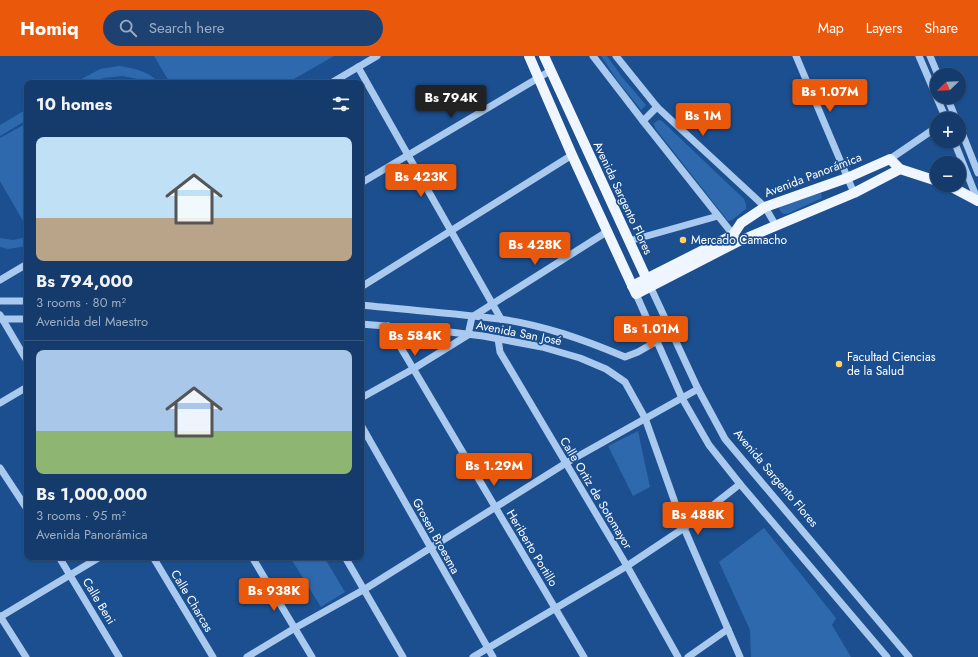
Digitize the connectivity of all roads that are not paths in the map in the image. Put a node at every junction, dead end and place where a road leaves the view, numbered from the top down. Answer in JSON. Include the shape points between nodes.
{"nodes":[{"id":1,"x":377,"y":56,"type":"edge"},
{"id":2,"x":529,"y":56,"type":"edge"},
{"id":3,"x":544,"y":56,"type":"edge"},
{"id":4,"x":593,"y":56,"type":"edge"},
{"id":5,"x":616,"y":56,"type":"edge"},
{"id":6,"x":796,"y":56,"type":"edge"},
{"id":7,"x":919,"y":56,"type":"edge"},
{"id":8,"x":930,"y":56,"type":"edge"},
{"id":9,"x":358,"y":67,"type":"junction"},
{"id":10,"x":935,"y":68,"type":"edge"},
{"id":11,"x":550,"y":71,"type":"junction"},
{"id":12,"x":538,"y":78,"type":"junction"},
{"id":13,"x":336,"y":80,"type":"edge"},
{"id":14,"x":657,"y":107,"type":"junction"},
{"id":15,"x":943,"y":112,"type":"edge"},
{"id":16,"x":642,"y":121,"type":"junction"},
{"id":17,"x":930,"y":132,"type":"edge"},
{"id":18,"x":966,"y":143,"type":"edge"},
{"id":19,"x":957,"y":148,"type":"edge"},
{"id":20,"x":409,"y":155,"type":"junction"},
{"id":21,"x":572,"y":155,"type":"junction"},
{"id":22,"x":890,"y":158,"type":"junction"},
{"id":23,"x":900,"y":169,"type":"junction"},
{"id":24,"x":978,"y":173,"type":"edge"},
{"id":25,"x":847,"y":178,"type":"junction"},
{"id":26,"x":930,"y":179,"type":"edge"},
{"id":27,"x":364,"y":181,"type":"edge"},
{"id":28,"x":961,"y":192,"type":"edge"},
{"id":29,"x":854,"y":193,"type":"junction"},
{"id":30,"x":978,"y":201,"type":"edge"},
{"id":31,"x":765,"y":207,"type":"junction"},
{"id":32,"x":718,"y":216,"type":"junction"},
{"id":33,"x":776,"y":226,"type":"junction"},
{"id":34,"x":608,"y":231,"type":"junction"},
{"id":35,"x":451,"y":232,"type":"junction"},
{"id":36,"x":735,"y":238,"type":"junction"},
{"id":37,"x":629,"y":241,"type":"junction"},
{"id":38,"x":24,"y":266,"type":"edge"},
{"id":39,"x":0,"y":280,"type":"edge"},
{"id":40,"x":648,"y":282,"type":"junction"},
{"id":41,"x":364,"y":284,"type":"edge"},
{"id":42,"x":634,"y":290,"type":"junction"},
{"id":43,"x":0,"y":301,"type":"edge"},
{"id":44,"x":24,"y":301,"type":"edge"},
{"id":45,"x":493,"y":303,"type":"junction"},
{"id":46,"x":364,"y":305,"type":"edge"},
{"id":47,"x":472,"y":316,"type":"junction"},
{"id":48,"x":1,"y":318,"type":"edge"},
{"id":49,"x":24,"y":319,"type":"edge"},
{"id":50,"x":501,"y":319,"type":"junction"},
{"id":51,"x":364,"y":324,"type":"edge"},
{"id":52,"x":388,"y":326,"type":"junction"},
{"id":53,"x":468,"y":335,"type":"junction"},
{"id":54,"x":498,"y":339,"type":"junction"},
{"id":55,"x":657,"y":341,"type":"junction"},
{"id":56,"x":24,"y":355,"type":"edge"},
{"id":57,"x":413,"y":369,"type":"junction"},
{"id":58,"x":24,"y":389,"type":"edge"},
{"id":59,"x":698,"y":389,"type":"junction"},
{"id":60,"x":364,"y":396,"type":"edge"},
{"id":61,"x":682,"y":398,"type":"junction"},
{"id":62,"x":0,"y":404,"type":"edge"},
{"id":63,"x":645,"y":418,"type":"junction"},
{"id":64,"x":364,"y":430,"type":"edge"},
{"id":65,"x":566,"y":463,"type":"junction"},
{"id":66,"x":0,"y":468,"type":"edge"},
{"id":67,"x":740,"y":484,"type":"junction"},
{"id":68,"x":24,"y":504,"type":"edge"},
{"id":69,"x":495,"y":507,"type":"junction"},
{"id":70,"x":684,"y":528,"type":"junction"},
{"id":71,"x":431,"y":548,"type":"junction"},
{"id":72,"x":61,"y":560,"type":"edge"},
{"id":73,"x":95,"y":560,"type":"edge"},
{"id":74,"x":155,"y":560,"type":"edge"},
{"id":75,"x":254,"y":560,"type":"edge"},
{"id":76,"x":347,"y":560,"type":"edge"},
{"id":77,"x":627,"y":566,"type":"junction"},
{"id":78,"x":70,"y":575,"type":"junction"},
{"id":79,"x":365,"y":589,"type":"junction"},
{"id":80,"x":556,"y":608,"type":"junction"},
{"id":81,"x":0,"y":617,"type":"edge"},
{"id":82,"x":295,"y":628,"type":"junction"},
{"id":83,"x":728,"y":629,"type":"junction"},
{"id":84,"x":487,"y":648,"type":"junction"},
{"id":85,"x":26,"y":657,"type":"edge"},
{"id":86,"x":119,"y":657,"type":"edge"},
{"id":87,"x":213,"y":657,"type":"edge"},
{"id":88,"x":247,"y":657,"type":"edge"},
{"id":89,"x":312,"y":657,"type":"edge"},
{"id":90,"x":404,"y":657,"type":"edge"},
{"id":91,"x":473,"y":657,"type":"edge"},
{"id":92,"x":493,"y":657,"type":"edge"},
{"id":93,"x":584,"y":657,"type":"edge"},
{"id":94,"x":678,"y":657,"type":"edge"},
{"id":95,"x":688,"y":657,"type":"edge"},
{"id":96,"x":740,"y":657,"type":"edge"},
{"id":97,"x":887,"y":657,"type":"edge"},
{"id":98,"x":909,"y":657,"type":"edge"}],
"edges":[{"from":1,"to":9,"type":"street"},
{"from":2,"to":12,"type":"main road"},
{"from":3,"to":11,"type":"main road","name":"Avenida Sargento Flores"},
{"from":4,"to":16,"type":"street"},
{"from":5,"to":14,"type":"street"},
{"from":6,"to":25,"type":"street"},
{"from":7,"to":15,"type":"street"},
{"from":8,"to":10,"type":"street"},
{"from":9,"to":13,"type":"street"},
{"from":9,"to":20,"type":"street"},
{"from":11,"to":12,"type":"street"},
{"from":11,"to":37,"type":"main road","name":"Avenida Sargento Flores"},
{"from":12,"to":20,"type":"street"},
{"from":12,"to":21,"type":"main road"},
{"from":14,"to":16,"type":"street"},
{"from":14,"to":31,"type":"street"},
{"from":16,"to":32,"type":"street"},
{"from":17,"to":22,"type":"street"},
{"from":18,"to":24,"type":"street"},
{"from":19,"to":30,"type":"street"},
{"from":20,"to":27,"type":"street"},
{"from":20,"to":35,"type":"street"},
{"from":21,"to":34,"type":"main road"},
{"from":21,"to":35,"type":"street"},
{"from":22,"to":23,"type":"main road"},
{"from":22,"to":25,"type":"main road","name":"Avenida Panorámica"},
{"from":23,"to":26,"type":"main road"},
{"from":23,"to":29,"type":"main road","name":"Avenida Panorámica"},
{"from":25,"to":29,"type":"street"},
{"from":25,"to":31,"type":"main road","name":"Avenida Panorámica"},
{"from":28,"to":30,"type":"main road"},
{"from":29,"to":33,"type":"main road","name":"Avenida Panorámica"},
{"from":31,"to":33,"type":"street"},
{"from":31,"to":36,"type":"main road","name":"Avenida Panorámica","via":[[741,223]]},
{"from":32,"to":36,"type":"street"},
{"from":32,"to":37,"type":"street"},
{"from":33,"to":36,"type":"main road","name":"Avenida Panorámica"},
{"from":34,"to":42,"type":"main road"},
{"from":34,"to":45,"type":"street"},
{"from":35,"to":41,"type":"street"},
{"from":35,"to":45,"type":"street"},
{"from":36,"to":40,"type":"main road","name":"Avenida Panorámica"},
{"from":37,"to":40,"type":"main road","name":"Avenida Sargento Flores"},
{"from":38,"to":39,"type":"street"},
{"from":40,"to":42,"type":"main road","name":"Avenida Panorámica"},
{"from":40,"to":59,"type":"street","name":"Avenida Sargento Flores"},
{"from":42,"to":55,"type":"street"},
{"from":43,"to":44,"type":"street"},
{"from":45,"to":47,"type":"street"},
{"from":45,"to":50,"type":"street"},
{"from":46,"to":47,"type":"street","name":"Avenida San José"},
{"from":47,"to":50,"type":"street","name":"Avenida San José"},
{"from":47,"to":53,"type":"street"},
{"from":48,"to":49,"type":"street"},
{"from":48,"to":56,"type":"street"},
{"from":50,"to":55,"type":"street","name":"Avenida San José","via":[[554,331],[625,357]]},
{"from":51,"to":52,"type":"street","name":"Avenida San José"},
{"from":52,"to":53,"type":"street","name":"Avenida San José"},
{"from":52,"to":57,"type":"street","name":"Heriberto Portillo"},
{"from":53,"to":54,"type":"street","name":"Avenida San José"},
{"from":53,"to":57,"type":"street"},
{"from":54,"to":63,"type":"street","name":"Avenida San José","via":[[542,347],[606,369],[625,382]]},
{"from":54,"to":65,"type":"street","name":"Calle Ortiz de Sotomayor","via":[[500,352]]},
{"from":55,"to":61,"type":"street"},
{"from":57,"to":60,"type":"street"},
{"from":57,"to":69,"type":"street","name":"Heriberto Portillo"},
{"from":58,"to":62,"type":"street"},
{"from":59,"to":61,"type":"street"},
{"from":59,"to":98,"type":"street","name":"Avenida Sargento Flores","via":[[725,439]]},
{"from":61,"to":63,"type":"street"},
{"from":61,"to":67,"type":"street","via":[[709,445]]},
{"from":63,"to":65,"type":"street"},
{"from":63,"to":70,"type":"street","name":"Avenida San José"},
{"from":64,"to":71,"type":"street","name":"Grosen Broesma"},
{"from":65,"to":69,"type":"street"},
{"from":65,"to":77,"type":"street","name":"Calle Ortiz de Sotomayor"},
{"from":66,"to":68,"type":"street"},
{"from":67,"to":70,"type":"street"},
{"from":67,"to":97,"type":"street"},
{"from":69,"to":71,"type":"street"},
{"from":69,"to":80,"type":"street","name":"Heriberto Portillo"},
{"from":70,"to":77,"type":"street"},
{"from":70,"to":83,"type":"street","name":"Avenida San José"},
{"from":71,"to":79,"type":"street"},
{"from":71,"to":84,"type":"street","name":"Grosen Broesma"},
{"from":72,"to":78,"type":"street","name":"Calle Beni"},
{"from":73,"to":78,"type":"street"},
{"from":74,"to":87,"type":"street","name":"Calle Charcas"},
{"from":75,"to":82,"type":"street"},
{"from":76,"to":79,"type":"street"},
{"from":77,"to":80,"type":"street"},
{"from":77,"to":94,"type":"street","name":"Calle Ortiz de Sotomayor"},
{"from":78,"to":81,"type":"street"},
{"from":78,"to":86,"type":"street","name":"Calle Beni"},
{"from":79,"to":82,"type":"street"},
{"from":79,"to":90,"type":"street"},
{"from":80,"to":84,"type":"street"},
{"from":80,"to":93,"type":"street","name":"Heriberto Portillo"},
{"from":81,"to":85,"type":"street"},
{"from":82,"to":88,"type":"street"},
{"from":82,"to":89,"type":"street"},
{"from":83,"to":95,"type":"street"},
{"from":83,"to":96,"type":"street","name":"Avenida San José"},
{"from":84,"to":91,"type":"street"},
{"from":84,"to":92,"type":"street","name":"Grosen Broesma"}]}
